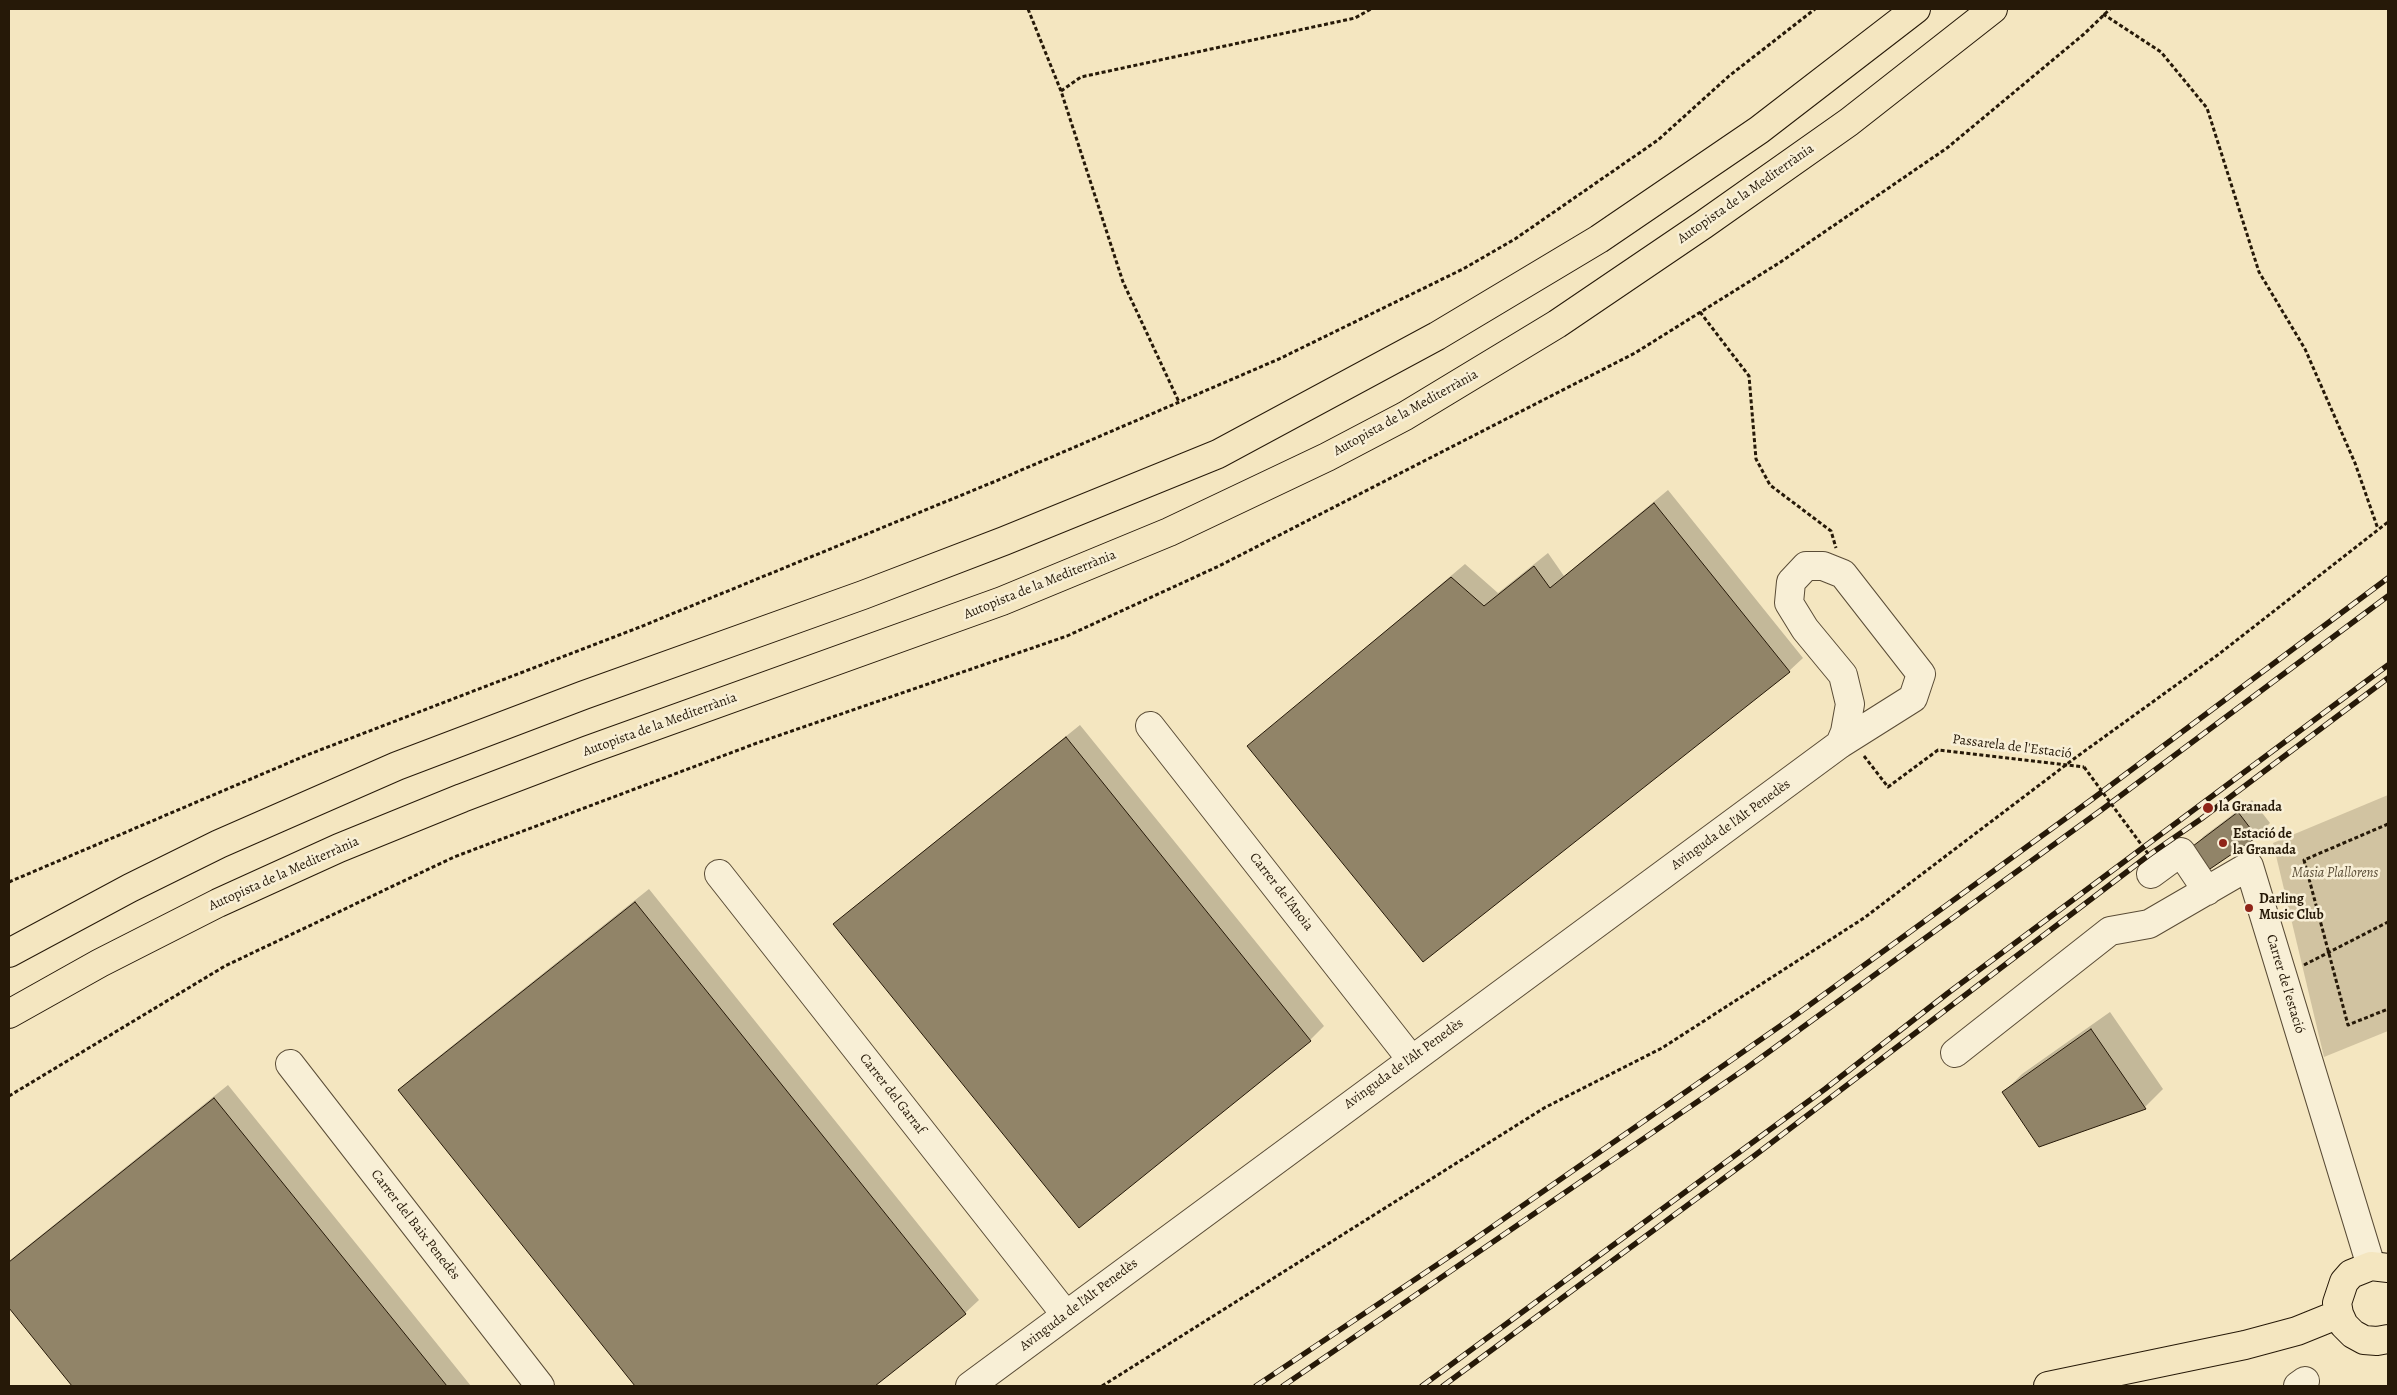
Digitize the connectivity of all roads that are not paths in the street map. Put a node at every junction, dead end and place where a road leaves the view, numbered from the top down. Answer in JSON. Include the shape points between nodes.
{"nodes":[{"id":1,"x":1916,"y":9,"type":"edge"},
{"id":2,"x":1993,"y":9,"type":"edge"},
{"id":3,"x":1150,"y":726,"type":"dead end"},
{"id":4,"x":1845,"y":741,"type":"junction"},
{"id":5,"x":2150,"y":864,"type":"road end"},
{"id":6,"x":719,"y":874,"type":"dead end"},
{"id":7,"x":2207,"y":891,"type":"junction"},
{"id":8,"x":9,"y":953,"type":"edge"},
{"id":9,"x":9,"y":1014,"type":"edge"},
{"id":10,"x":1955,"y":1053,"type":"dead end"},
{"id":11,"x":1411,"y":1059,"type":"junction"},
{"id":12,"x":290,"y":1064,"type":"dead end"},
{"id":13,"x":2380,"y":1267,"type":"edge"},
{"id":14,"x":1066,"y":1314,"type":"junction"},
{"id":15,"x":2339,"y":1314,"type":"junction"},
{"id":16,"x":2388,"y":1339,"type":"edge"},
{"id":17,"x":540,"y":1386,"type":"edge"},
{"id":18,"x":970,"y":1386,"type":"edge"},
{"id":19,"x":2048,"y":1386,"type":"edge"}],
"edges":[{"from":1,"to":8,"type":"main road","via":[[1759,130],[1599,239],[1353,384],[1218,454],[863,595],[547,708],[388,770],[210,848]]},
{"from":2,"to":9,"type":"main road","name":"Autopista de la Mediterrània","via":[[1841,127],[1565,318],[1405,416],[1327,457],[1169,532],[1002,601],[588,750],[339,848],[218,903]]},
{"from":3,"to":11,"type":"street","name":"Carrer de l'Anoia"},
{"from":4,"to":4,"type":"street","name":"Avinguda de l'Alt Penedès","via":[[1850,704],[1843,675],[1789,603],[1791,582],[1806,566],[1824,566],[1844,574],[1921,674],[1913,698]]},
{"from":4,"to":11,"type":"street","name":"Avinguda de l'Alt Penedès"},
{"from":5,"to":7,"type":"street","via":[[2181,852]]},
{"from":6,"to":14,"type":"street","name":"Carrer del Garraf"},
{"from":7,"to":10,"type":"street","name":"Carrer de l'estació","via":[[2149,924],[2110,931]]},
{"from":7,"to":13,"type":"street","name":"Carrer de l'estació","via":[[2249,866]]},
{"from":11,"to":14,"type":"street","name":"Avinguda de l'Alt Penedès"},
{"from":12,"to":17,"type":"street","name":"Carrer del Baix Penedès"},
{"from":13,"to":15,"type":"main road","via":[[2351,1274],[2344,1282],[2337,1303]]},
{"from":14,"to":18,"type":"street","name":"Avinguda de l'Alt Penedès"},
{"from":15,"to":16,"type":"main road","via":[[2344,1325],[2364,1340]]},
{"from":15,"to":19,"type":"main road","via":[[2297,1331],[2245,1345]]}]}
